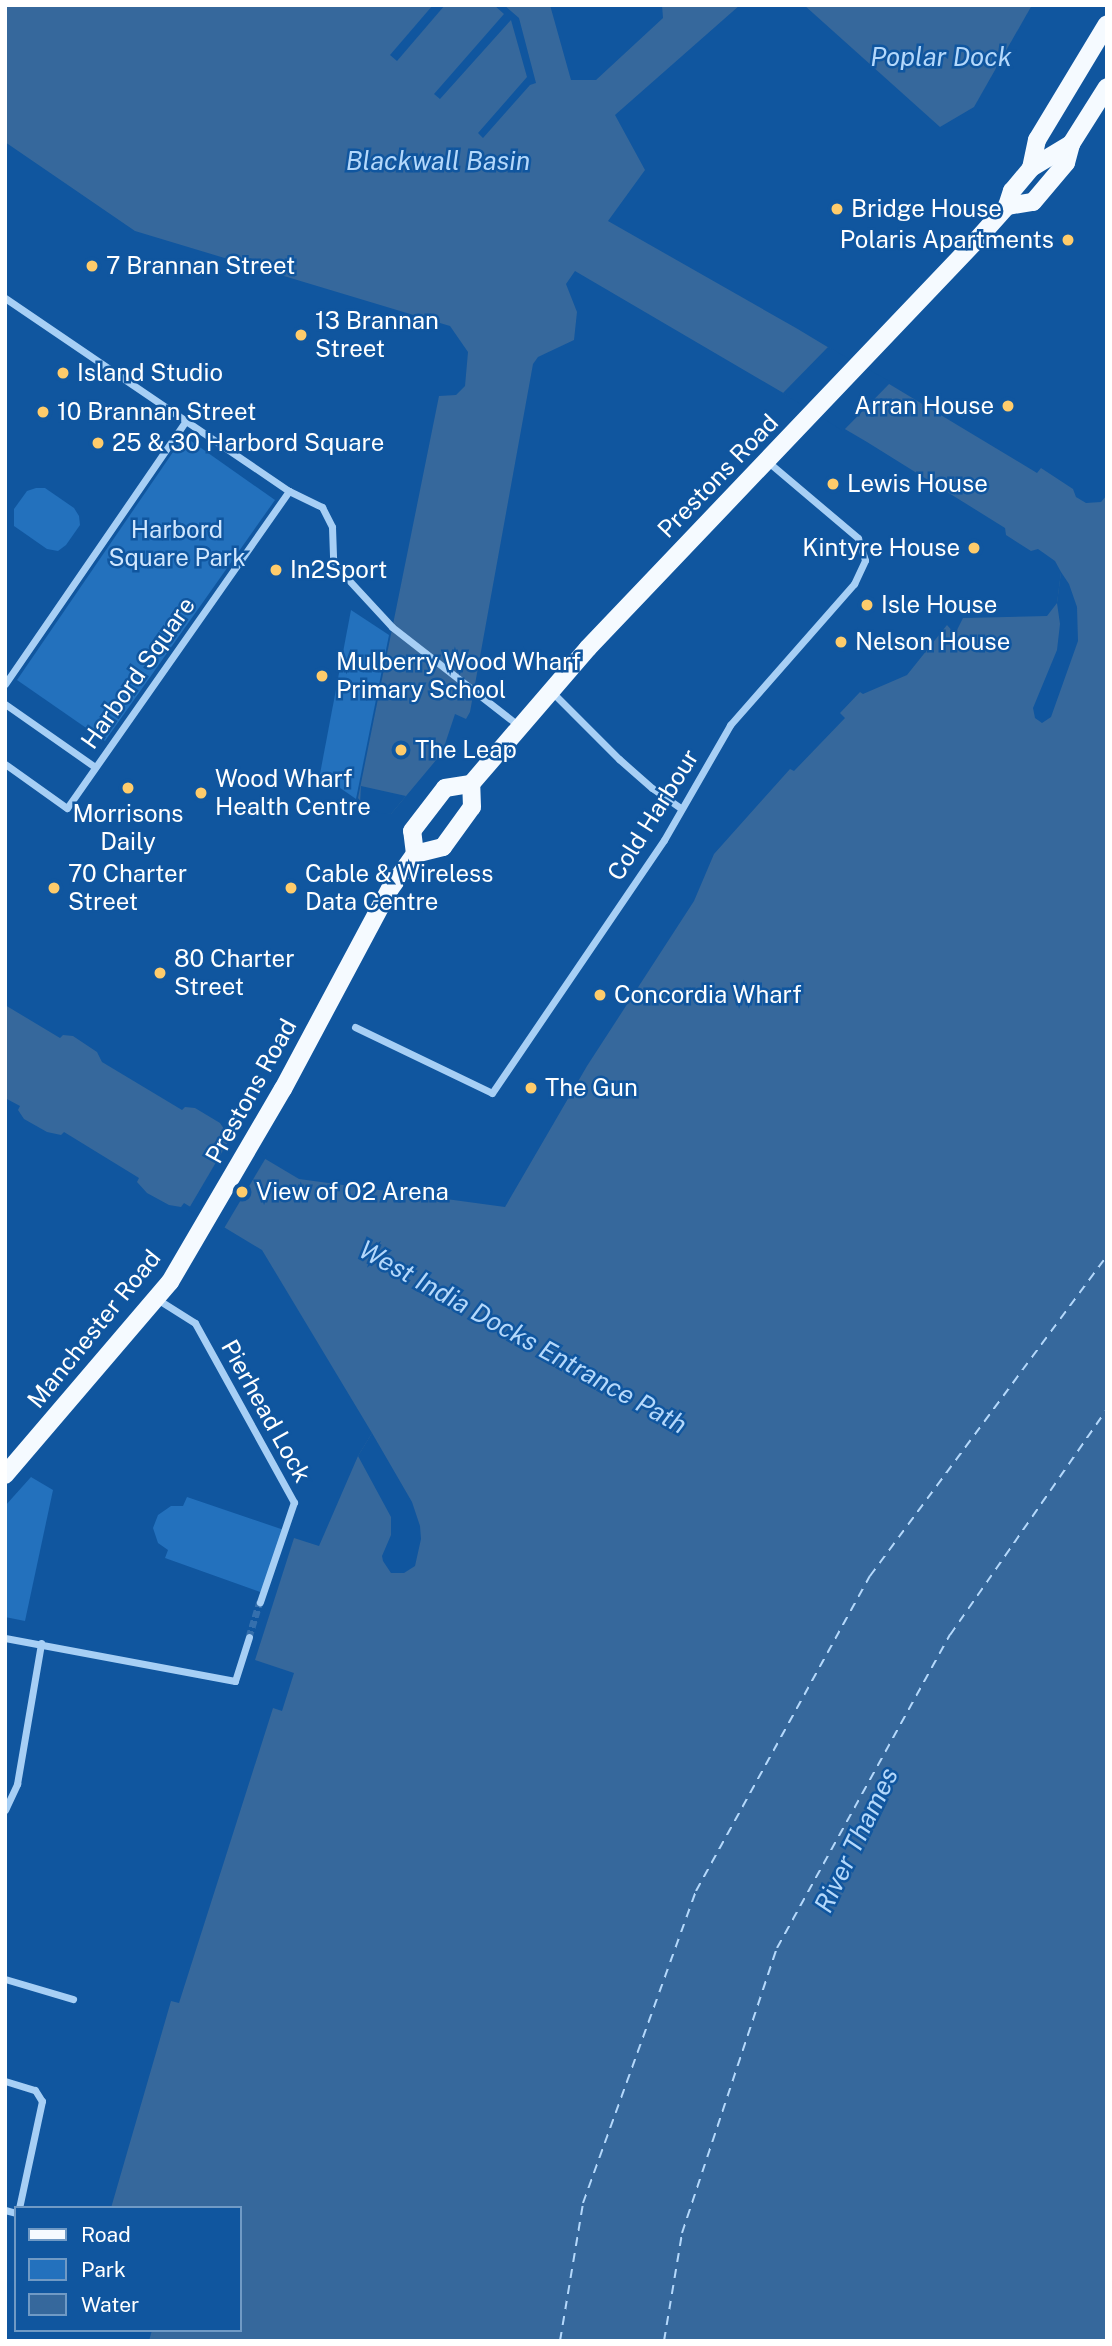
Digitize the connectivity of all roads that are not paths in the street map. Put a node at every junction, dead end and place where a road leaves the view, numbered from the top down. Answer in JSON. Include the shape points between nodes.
{"nodes":[{"id":1,"x":1107,"y":24,"type":"edge"},
{"id":2,"x":1107,"y":87,"type":"edge"},
{"id":3,"x":1071,"y":144,"type":"junction"},
{"id":4,"x":1031,"y":168,"type":"junction"},
{"id":5,"x":1007,"y":206,"type":"junction"},
{"id":6,"x":5,"y":298,"type":"edge"},
{"id":7,"x":186,"y":421,"type":"junction"},
{"id":8,"x":766,"y":461,"type":"junction"},
{"id":9,"x":289,"y":491,"type":"junction"},
{"id":10,"x":5,"y":684,"type":"edge"},
{"id":11,"x":551,"y":690,"type":"junction"},
{"id":12,"x":5,"y":704,"type":"edge"},
{"id":13,"x":520,"y":727,"type":"junction"},
{"id":14,"x":5,"y":764,"type":"edge"},
{"id":15,"x":95,"y":767,"type":"junction"},
{"id":16,"x":471,"y":784,"type":"junction"},
{"id":17,"x":681,"y":808,"type":"junction"},
{"id":18,"x":415,"y":854,"type":"junction"},
{"id":19,"x":355,"y":1027,"type":"dead end"},
{"id":20,"x":192,"y":1244,"type":"joint"},
{"id":21,"x":157,"y":1299,"type":"junction"},
{"id":22,"x":5,"y":1475,"type":"edge"},
{"id":23,"x":260,"y":1602,"type":"tunnel mouth"},
{"id":24,"x":249,"y":1637,"type":"tunnel mouth"},
{"id":25,"x":5,"y":1638,"type":"edge"},
{"id":26,"x":41,"y":1643,"type":"junction"},
{"id":27,"x":5,"y":1810,"type":"edge"},
{"id":28,"x":5,"y":1979,"type":"edge"},
{"id":29,"x":73,"y":1998,"type":"dead end"},
{"id":30,"x":5,"y":2081,"type":"edge"},
{"id":31,"x":19,"y":2206,"type":"edge"}],
"edges":[{"from":1,"to":4,"type":"main road","name":"Prestons Road","via":[[1037,140]]},
{"from":2,"to":3,"type":"main road","name":"Prestons Road"},
{"from":3,"to":4,"type":"main road","name":"Prestons Road"},
{"from":3,"to":5,"type":"main road","name":"Prestons Road","via":[[1066,163],[1033,202]]},
{"from":4,"to":5,"type":"main road","name":"Prestons Road","via":[[1012,191]]},
{"from":5,"to":8,"type":"main road","name":"Prestons Road"},
{"from":6,"to":7,"type":"street"},
{"from":7,"to":9,"type":"street"},
{"from":7,"to":10,"type":"street"},
{"from":8,"to":11,"type":"main road","name":"Prestons Road"},
{"from":8,"to":17,"type":"street","name":"Cold Harbour","via":[[858,538],[865,560],[854,584],[730,725]]},
{"from":9,"to":13,"type":"street","via":[[322,507],[332,527],[332,564],[392,627]]},
{"from":9,"to":15,"type":"street","name":"Harbord Square"},
{"from":11,"to":13,"type":"main road","name":"Prestons Road"},
{"from":11,"to":17,"type":"street","via":[[619,759]]},
{"from":12,"to":15,"type":"street"},
{"from":13,"to":16,"type":"main road","name":"Prestons Road"},
{"from":14,"to":15,"type":"street","name":"Harbord Square","via":[[67,808]]},
{"from":16,"to":18,"type":"main road","via":[[472,807],[443,846]]},
{"from":16,"to":18,"type":"main road","name":"Prestons Road","via":[[445,788],[412,831]]},
{"from":17,"to":19,"type":"street","name":"Cold Harbour","via":[[664,840],[492,1093]]},
{"from":18,"to":20,"type":"main road","name":"Prestons Road","via":[[369,922]]},
{"from":20,"to":21,"type":"main road","name":"Manchester Road"},
{"from":21,"to":22,"type":"main road","name":"Manchester Road"},
{"from":21,"to":23,"type":"street","name":"Pierhead Lock","via":[[195,1323],[294,1502]]},
{"from":24,"to":26,"type":"street","via":[[235,1681]]},
{"from":25,"to":26,"type":"street"},
{"from":26,"to":27,"type":"street","via":[[17,1784]]},
{"from":28,"to":29,"type":"street"},
{"from":30,"to":31,"type":"street","via":[[35,2090],[42,2101]]}]}
